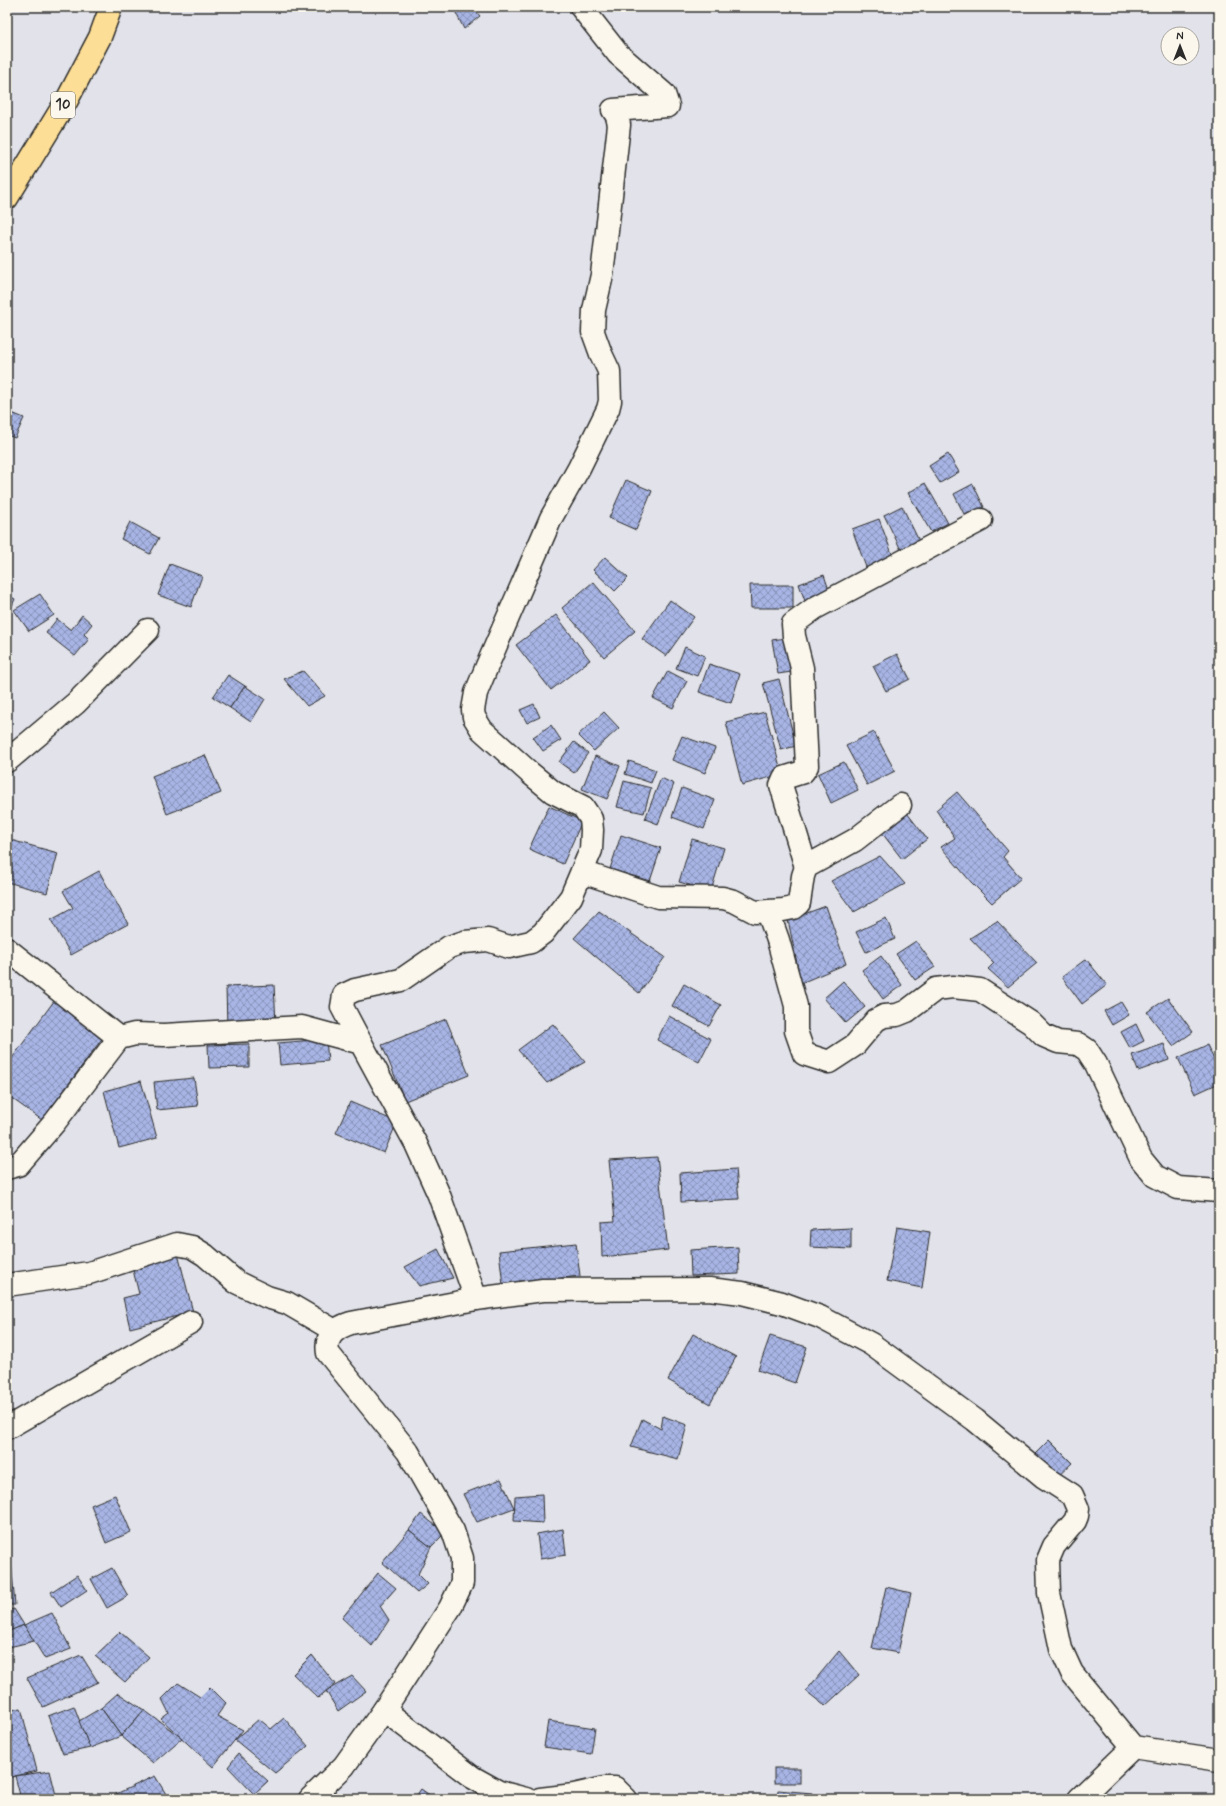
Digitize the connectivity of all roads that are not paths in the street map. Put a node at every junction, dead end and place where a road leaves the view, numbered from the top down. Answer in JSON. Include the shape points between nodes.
{"nodes":[{"id":1,"x":111,"y":7,"type":"edge"},
{"id":2,"x":581,"y":7,"type":"edge"},
{"id":3,"x":7,"y":198,"type":"edge"},
{"id":4,"x":980,"y":520,"type":"dead end"},
{"id":5,"x":148,"y":630,"type":"dead end"},
{"id":6,"x":7,"y":760,"type":"edge"},
{"id":7,"x":900,"y":804,"type":"dead end"},
{"id":8,"x":806,"y":867,"type":"junction"},
{"id":9,"x":582,"y":872,"type":"junction"},
{"id":10,"x":768,"y":912,"type":"junction"},
{"id":11,"x":7,"y":949,"type":"edge"},
{"id":12,"x":119,"y":1038,"type":"junction"},
{"id":13,"x":361,"y":1043,"type":"junction"},
{"id":14,"x":7,"y":1168,"type":"edge"},
{"id":15,"x":1219,"y":1191,"type":"edge"},
{"id":16,"x":7,"y":1285,"type":"edge"},
{"id":17,"x":476,"y":1299,"type":"junction"},
{"id":18,"x":191,"y":1322,"type":"dead end"},
{"id":19,"x":335,"y":1331,"type":"junction"},
{"id":20,"x":7,"y":1428,"type":"edge"},
{"id":21,"x":384,"y":1710,"type":"junction"},
{"id":22,"x":1133,"y":1746,"type":"junction"},
{"id":23,"x":1219,"y":1760,"type":"edge"},
{"id":24,"x":310,"y":1799,"type":"edge"},
{"id":25,"x":526,"y":1799,"type":"edge"},
{"id":26,"x":540,"y":1799,"type":"edge"},
{"id":27,"x":626,"y":1799,"type":"edge"},
{"id":28,"x":1080,"y":1799,"type":"edge"}],
"edges":[{"from":1,"to":3,"type":"highway","number":"10","via":[[100,36],[67,100]]},
{"from":2,"to":9,"type":"street","via":[[618,54],[664,94],[668,106],[613,110],[619,125],[593,332],[609,371],[610,401],[579,468],[551,518],[476,693],[473,710],[482,730],[530,773],[553,792],[583,806],[591,819],[592,830],[591,850]]},
{"from":4,"to":8,"type":"street","via":[[815,608],[794,624],[794,636],[802,668],[807,766],[803,772],[784,778],[781,785]]},
{"from":5,"to":6,"type":"street","via":[[76,703]]},
{"from":7,"to":8,"type":"street","via":[[855,840]]},
{"from":8,"to":10,"type":"street","via":[[799,903],[783,910]]},
{"from":9,"to":10,"type":"street","via":[[658,897],[723,898],[755,912]]},
{"from":9,"to":13,"type":"street","via":[[571,897],[543,933],[531,942],[509,947],[488,940],[464,942],[444,950],[401,980],[355,990],[344,995],[342,1007]]},
{"from":10,"to":15,"type":"street","via":[[796,1006],[796,1031],[804,1054],[829,1062],[854,1046],[876,1020],[907,1012],[936,989],[953,987],[980,990],[1031,1023],[1044,1036],[1058,1042],[1078,1044],[1087,1050],[1141,1159],[1155,1176],[1178,1188]]},
{"from":11,"to":12,"type":"street"},
{"from":12,"to":13,"type":"street","via":[[135,1034],[164,1035],[302,1027]]},
{"from":12,"to":14,"type":"street","via":[[55,1122],[18,1165]]},
{"from":13,"to":17,"type":"street","via":[[416,1144],[439,1195]]},
{"from":16,"to":19,"type":"street","via":[[89,1273],[177,1244],[192,1247],[236,1282],[287,1303]]},
{"from":17,"to":19,"type":"street","via":[[351,1323]]},
{"from":17,"to":22,"type":"street","via":[[542,1290],[709,1289],[742,1293],[782,1303],[820,1317],[871,1344],[1072,1495],[1078,1509],[1077,1516],[1054,1546],[1048,1560],[1049,1593],[1061,1649],[1072,1673]]},
{"from":18,"to":20,"type":"street"},
{"from":19,"to":21,"type":"street","via":[[327,1344],[328,1353],[408,1452],[453,1531],[462,1558],[462,1583],[450,1608]]},
{"from":21,"to":24,"type":"street","via":[[344,1766]]},
{"from":21,"to":25,"type":"street","via":[[472,1777],[499,1792]]},
{"from":22,"to":23,"type":"street"},
{"from":22,"to":28,"type":"street"},
{"from":26,"to":27,"type":"street","via":[[604,1788],[615,1788]]}]}
